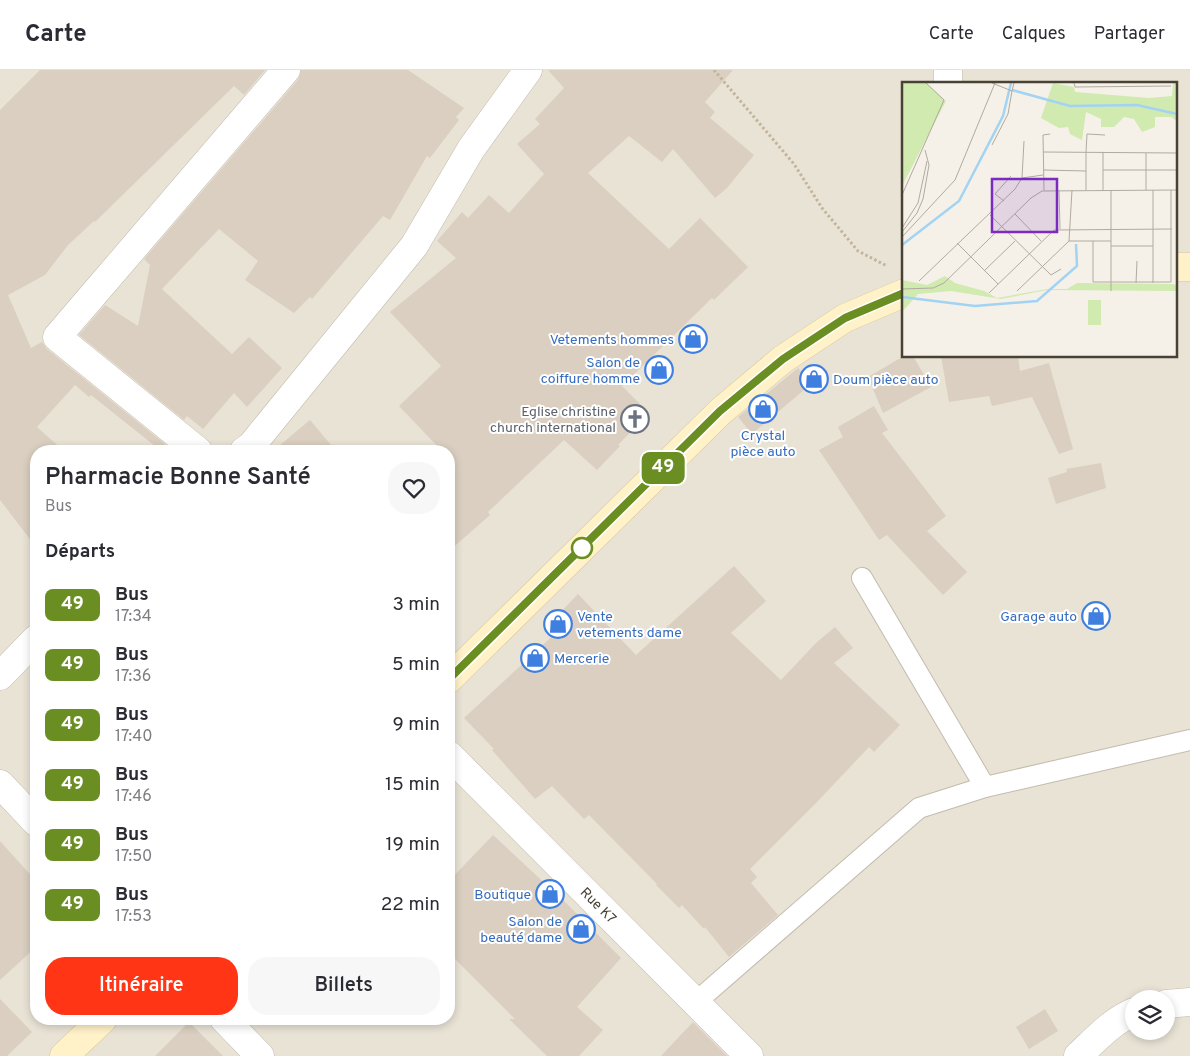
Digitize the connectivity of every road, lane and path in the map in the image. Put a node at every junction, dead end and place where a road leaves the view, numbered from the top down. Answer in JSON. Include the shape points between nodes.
{"nodes":[{"id":1,"x":286,"y":70,"type":"edge"},
{"id":2,"x":528,"y":70,"type":"edge"},
{"id":3,"x":714,"y":70,"type":"edge"},
{"id":4,"x":889,"y":266,"type":"dead end"},
{"id":5,"x":902,"y":294,"type":"edge"},
{"id":6,"x":191,"y":445,"type":"edge"},
{"id":7,"x":252,"y":445,"type":"edge"},
{"id":8,"x":862,"y":578,"type":"dead end"},
{"id":9,"x":30,"y":644,"type":"edge"},
{"id":10,"x":455,"y":673,"type":"edge"},
{"id":11,"x":0,"y":676,"type":"edge"},
{"id":12,"x":1190,"y":740,"type":"edge"},
{"id":13,"x":455,"y":761,"type":"edge"},
{"id":14,"x":0,"y":784,"type":"edge"},
{"id":15,"x":984,"y":787,"type":"junction"},
{"id":16,"x":30,"y":816,"type":"edge"},
{"id":17,"x":696,"y":1002,"type":"junction"},
{"id":18,"x":1190,"y":1002,"type":"edge"},
{"id":19,"x":1175,"y":1003,"type":"edge"},
{"id":20,"x":1125,"y":1016,"type":"edge"},
{"id":21,"x":97,"y":1025,"type":"edge"},
{"id":22,"x":230,"y":1025,"type":"edge"},
{"id":23,"x":64,"y":1056,"type":"edge"},
{"id":24,"x":260,"y":1056,"type":"edge"},
{"id":25,"x":749,"y":1056,"type":"edge"},
{"id":26,"x":1078,"y":1056,"type":"edge"}],
"edges":[{"from":1,"to":6,"type":"street","via":[[57,337]]},
{"from":2,"to":7,"type":"street","via":[[471,149],[414,246]]},
{"from":3,"to":4,"type":"path","via":[[794,164],[822,208],[858,251]]},
{"from":5,"to":10,"type":"street","via":[[845,318],[783,359],[720,411]]},
{"from":8,"to":15,"type":"lane"},
{"from":9,"to":11,"type":"street"},
{"from":12,"to":15,"type":"lane"},
{"from":13,"to":17,"type":"street","name":"Rue K7"},
{"from":14,"to":16,"type":"street"},
{"from":15,"to":17,"type":"lane","via":[[919,808]]},
{"from":17,"to":25,"type":"street","name":"Rue K7"},
{"from":18,"to":19,"type":"street"},
{"from":20,"to":26,"type":"street"},
{"from":21,"to":23,"type":"street"},
{"from":22,"to":24,"type":"street"}]}
